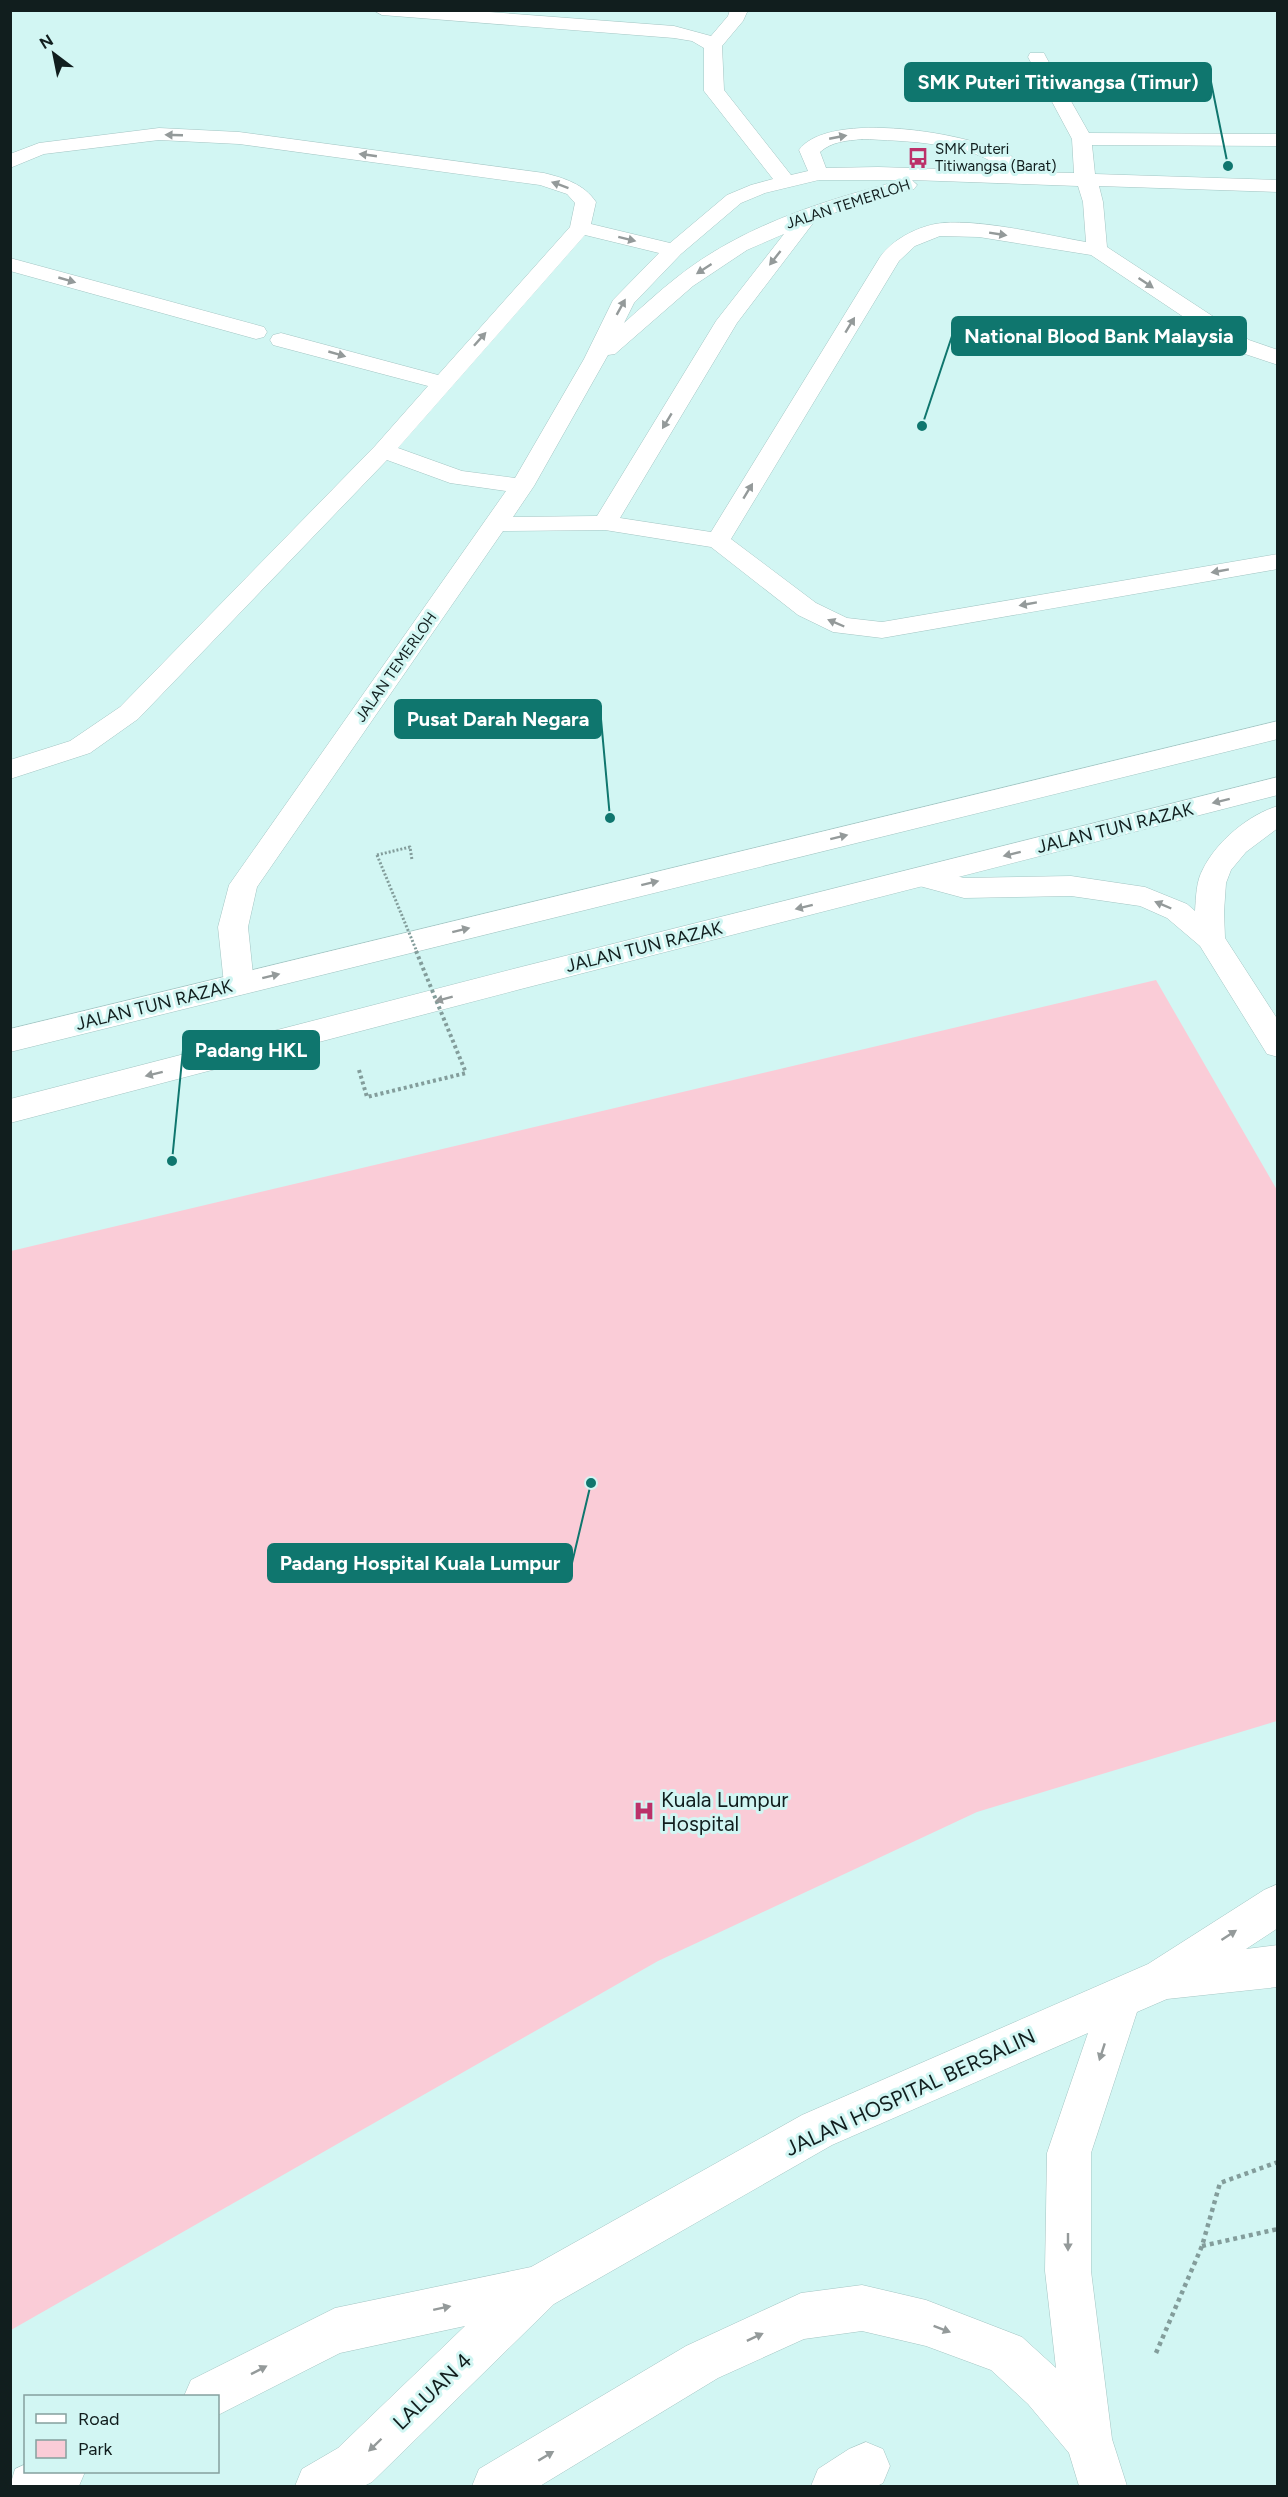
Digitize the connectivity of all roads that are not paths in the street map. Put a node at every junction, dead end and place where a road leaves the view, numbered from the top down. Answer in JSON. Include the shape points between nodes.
{"nodes":[{"id":1,"x":382,"y":10,"type":"edge"},
{"id":2,"x":739,"y":10,"type":"edge"},
{"id":3,"x":713,"y":45,"type":"junction"},
{"id":4,"x":1037,"y":57,"type":"dead end"},
{"id":5,"x":1082,"y":139,"type":"junction"},
{"id":6,"x":1278,"y":141,"type":"edge"},
{"id":7,"x":10,"y":162,"type":"edge"},
{"id":8,"x":928,"y":177,"type":"junction"},
{"id":9,"x":802,"y":178,"type":"junction"},
{"id":10,"x":1024,"y":179,"type":"junction"},
{"id":11,"x":1087,"y":181,"type":"junction"},
{"id":12,"x":1278,"y":186,"type":"edge"},
{"id":13,"x":821,"y":209,"type":"junction"},
{"id":14,"x":580,"y":228,"type":"junction"},
{"id":15,"x":674,"y":250,"type":"junction"},
{"id":16,"x":1097,"y":250,"type":"junction"},
{"id":17,"x":10,"y":264,"type":"edge"},
{"id":18,"x":256,"y":332,"type":"dead end"},
{"id":19,"x":280,"y":340,"type":"dead end"},
{"id":20,"x":1278,"y":358,"type":"edge"},
{"id":21,"x":595,"y":359,"type":"junction"},
{"id":22,"x":441,"y":382,"type":"junction"},
{"id":23,"x":383,"y":451,"type":"junction"},
{"id":24,"x":522,"y":486,"type":"junction"},
{"id":25,"x":496,"y":524,"type":"junction"},
{"id":26,"x":605,"y":524,"type":"junction"},
{"id":27,"x":718,"y":541,"type":"junction"},
{"id":28,"x":1278,"y":561,"type":"edge"},
{"id":29,"x":1278,"y":730,"type":"edge"},
{"id":30,"x":10,"y":770,"type":"edge"},
{"id":31,"x":1278,"y":786,"type":"edge"},
{"id":32,"x":1278,"y":816,"type":"edge"},
{"id":33,"x":922,"y":877,"type":"junction"},
{"id":34,"x":1210,"y":939,"type":"junction"},
{"id":35,"x":239,"y":984,"type":"junction"},
{"id":36,"x":10,"y":1041,"type":"edge"},
{"id":37,"x":1278,"y":1046,"type":"edge"},
{"id":38,"x":10,"y":1111,"type":"edge"},
{"id":39,"x":1278,"y":1904,"type":"edge"},
{"id":40,"x":1278,"y":1966,"type":"edge"},
{"id":41,"x":1162,"y":1979,"type":"junction"},
{"id":42,"x":1121,"y":1997,"type":"junction"},
{"id":43,"x":538,"y":2288,"type":"junction"},
{"id":44,"x":211,"y":2395,"type":"edge"},
{"id":45,"x":1088,"y":2439,"type":"junction"},
{"id":46,"x":59,"y":2473,"type":"edge"},
{"id":47,"x":32,"y":2487,"type":"edge"},
{"id":48,"x":319,"y":2487,"type":"edge"},
{"id":49,"x":496,"y":2487,"type":"edge"},
{"id":50,"x":1103,"y":2487,"type":"edge"}],
"edges":[{"from":1,"to":3,"type":"street","via":[[674,32]]},
{"from":2,"to":3,"type":"street"},
{"from":3,"to":9,"type":"street","via":[[714,91]]},
{"from":4,"to":5,"type":"street"},
{"from":5,"to":6,"type":"street"},
{"from":5,"to":11,"type":"street"},
{"from":14,"to":7,"type":"street","one_way":true,"via":[[586,202],[574,190],[544,179],[239,138],[159,134],[122,137],[39,149]]},
{"from":8,"to":9,"type":"street","name":"JALAN TEMERLOH","via":[[878,173]]},
{"from":8,"to":10,"type":"street","name":"JALAN TEMERLOH"},
{"from":8,"to":13,"type":"street","name":"JALAN TEMERLOH","via":[[892,191]]},
{"from":9,"to":10,"type":"street","one_way":true,"via":[[809,150],[824,139],[854,134],[892,135],[979,149],[1005,160]]},
{"from":9,"to":13,"type":"street"},
{"from":9,"to":15,"type":"street","name":"JALAN TEMERLOH","via":[[734,199]]},
{"from":10,"to":11,"type":"street","name":"JALAN TEMERLOH"},
{"from":11,"to":12,"type":"street","name":"JALAN TEMERLOH"},
{"from":11,"to":16,"type":"street","via":[[1094,202]]},
{"from":13,"to":21,"type":"street","name":"JALAN TEMERLOH","one_way":true,"via":[[740,246],[685,281]]},
{"from":13,"to":26,"type":"street","one_way":true,"via":[[727,321]]},
{"from":14,"to":15,"type":"street","one_way":true},
{"from":22,"to":14,"type":"street","one_way":true},
{"from":21,"to":15,"type":"street","name":"JALAN TEMERLOH","one_way":true,"via":[[624,300]]},
{"from":16,"to":20,"type":"street","one_way":true,"via":[[1241,345]]},
{"from":27,"to":16,"type":"street","one_way":true,"via":[[891,257],[908,242],[937,230],[979,231]]},
{"from":17,"to":18,"type":"street","one_way":true},
{"from":19,"to":22,"type":"street","one_way":true},
{"from":21,"to":24,"type":"street","name":"JALAN TEMERLOH"},
{"from":22,"to":23,"type":"street"},
{"from":23,"to":24,"type":"street","via":[[458,478]]},
{"from":23,"to":30,"type":"street","via":[[129,713],[80,747]]},
{"from":24,"to":25,"type":"street","name":"JALAN TEMERLOH"},
{"from":25,"to":26,"type":"street"},
{"from":25,"to":35,"type":"street","name":"JALAN TEMERLOH","via":[[243,885],[233,927]]},
{"from":26,"to":27,"type":"street"},
{"from":28,"to":27,"type":"street","one_way":true,"via":[[882,630],[842,627],[807,609]]},
{"from":35,"to":29,"type":"street","name":"JALAN TUN RAZAK","one_way":true},
{"from":31,"to":33,"type":"street","name":"JALAN TUN RAZAK","one_way":true},
{"from":32,"to":34,"type":"street","via":[[1249,833],[1217,869],[1210,904]]},
{"from":34,"to":33,"type":"street","one_way":true,"via":[[1177,911],[1145,897],[1071,886],[964,888]]},
{"from":33,"to":38,"type":"street","name":"JALAN TUN RAZAK","one_way":true},
{"from":34,"to":37,"type":"street"},
{"from":35,"to":36,"type":"street","name":"JALAN TUN RAZAK"},
{"from":41,"to":39,"type":"street","name":"JALAN HOSPITAL BERSALIN","one_way":true},
{"from":40,"to":41,"type":"street","name":"JALAN HOSPITAL BERSALIN"},
{"from":41,"to":42,"type":"street","name":"JALAN HOSPITAL BERSALIN"},
{"from":42,"to":43,"type":"street","name":"JALAN HOSPITAL BERSALIN","via":[[817,2130]]},
{"from":42,"to":45,"type":"street","one_way":true,"via":[[1069,2153],[1068,2271]]},
{"from":44,"to":43,"type":"street","one_way":true,"via":[[335,2331]]},
{"from":43,"to":48,"type":"street","name":"LALUAN 4","one_way":true,"via":[[355,2465]]},
{"from":49,"to":45,"type":"street","one_way":true,"via":[[702,2362],[801,2316],[862,2308],[926,2323],[1006,2353],[1044,2388]]},
{"from":45,"to":50,"type":"street"},
{"from":46,"to":47,"type":"street"}]}
